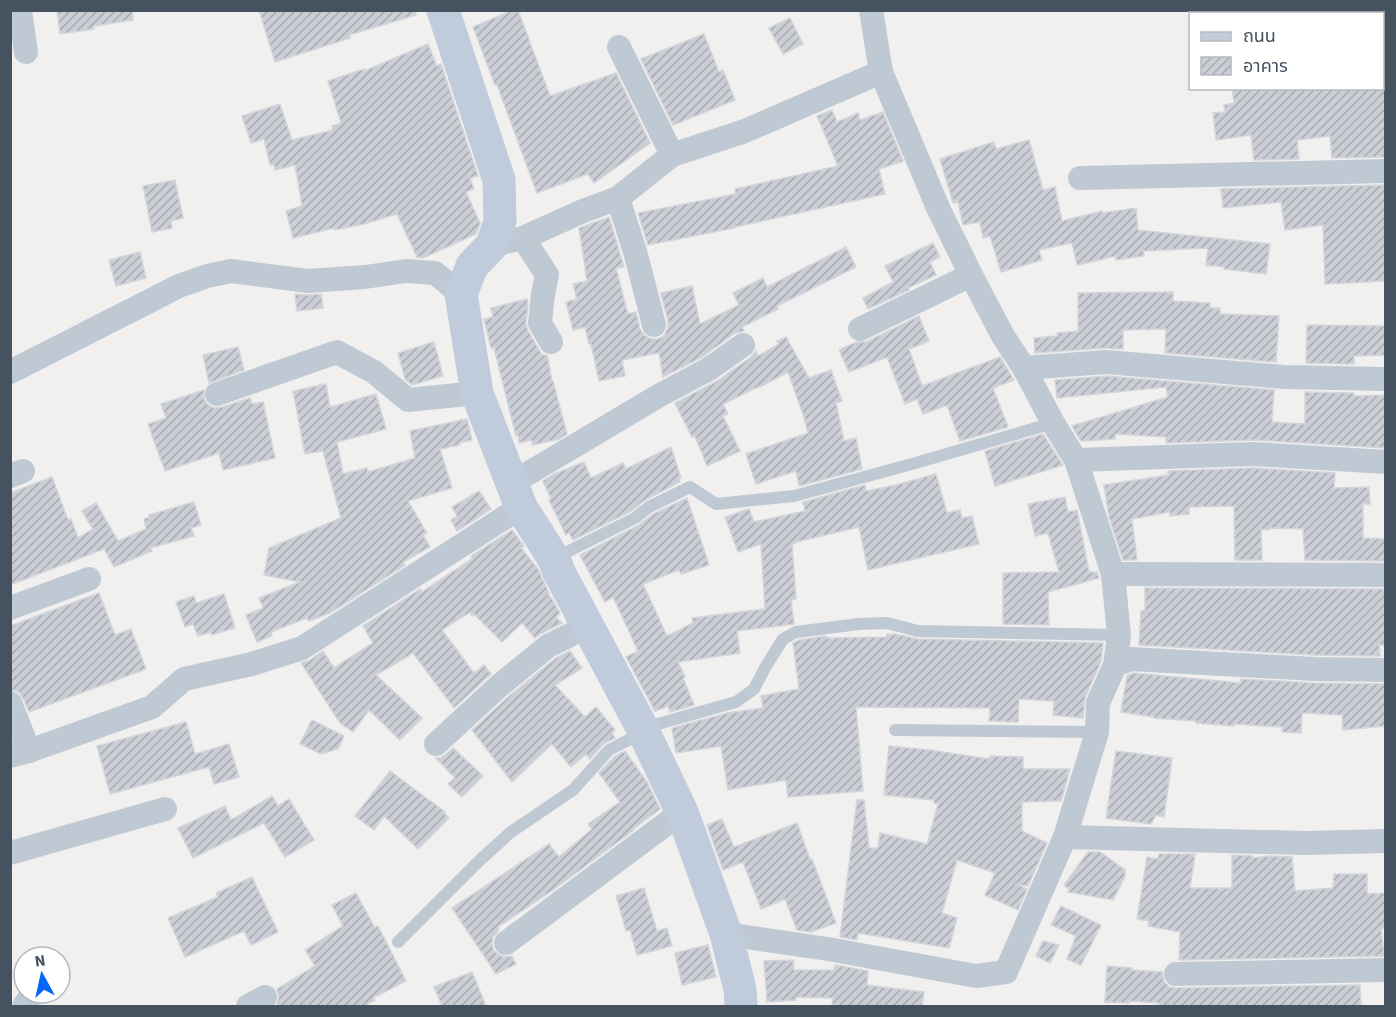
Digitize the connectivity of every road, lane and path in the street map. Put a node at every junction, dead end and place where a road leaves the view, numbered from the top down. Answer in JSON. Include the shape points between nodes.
{"nodes":[{"id":1,"x":20,"y":10,"type":"edge"},
{"id":2,"x":443,"y":10,"type":"edge"},
{"id":3,"x":872,"y":10,"type":"edge"},
{"id":4,"x":619,"y":47,"type":"dead end"},
{"id":5,"x":26,"y":52,"type":"dead end"},
{"id":6,"x":881,"y":72,"type":"junction"},
{"id":7,"x":672,"y":155,"type":"junction"},
{"id":8,"x":1386,"y":171,"type":"edge"},
{"id":9,"x":1080,"y":178,"type":"dead end"},
{"id":10,"x":618,"y":198,"type":"junction"},
{"id":11,"x":507,"y":242,"type":"junction"},
{"id":12,"x":971,"y":275,"type":"junction"},
{"id":13,"x":461,"y":294,"type":"junction"},
{"id":14,"x":654,"y":325,"type":"dead end"},
{"id":15,"x":860,"y":329,"type":"dead end"},
{"id":16,"x":551,"y":342,"type":"dead end"},
{"id":17,"x":743,"y":345,"type":"dead end"},
{"id":18,"x":1024,"y":368,"type":"junction"},
{"id":19,"x":10,"y":372,"type":"edge"},
{"id":20,"x":1386,"y":379,"type":"edge"},
{"id":21,"x":477,"y":393,"type":"junction"},
{"id":22,"x":217,"y":394,"type":"dead end"},
{"id":23,"x":1053,"y":423,"type":"junction"},
{"id":24,"x":1076,"y":460,"type":"junction"},
{"id":25,"x":1386,"y":462,"type":"edge"},
{"id":26,"x":516,"y":495,"type":"junction"},
{"id":27,"x":554,"y":559,"type":"junction"},
{"id":28,"x":1113,"y":574,"type":"junction"},
{"id":29,"x":1386,"y":575,"type":"edge"},
{"id":30,"x":89,"y":579,"type":"dead end"},
{"id":31,"x":10,"y":608,"type":"edge"},
{"id":32,"x":588,"y":626,"type":"junction"},
{"id":33,"x":1119,"y":635,"type":"junction"},
{"id":34,"x":1115,"y":664,"type":"junction"},
{"id":35,"x":1386,"y":670,"type":"edge"},
{"id":36,"x":10,"y":703,"type":"edge"},
{"id":37,"x":641,"y":728,"type":"junction"},
{"id":38,"x":895,"y":730,"type":"dead end"},
{"id":39,"x":1097,"y":732,"type":"junction"},
{"id":40,"x":436,"y":744,"type":"dead end"},
{"id":41,"x":20,"y":754,"type":"edge"},
{"id":42,"x":165,"y":809,"type":"dead end"},
{"id":43,"x":682,"y":812,"type":"junction"},
{"id":44,"x":1065,"y":837,"type":"junction"},
{"id":45,"x":1386,"y":841,"type":"edge"},
{"id":46,"x":10,"y":853,"type":"edge"},
{"id":47,"x":726,"y":934,"type":"junction"},
{"id":48,"x":398,"y":942,"type":"dead end"},
{"id":49,"x":506,"y":943,"type":"dead end"},
{"id":50,"x":1386,"y":970,"type":"edge"},
{"id":51,"x":1176,"y":974,"type":"dead end"},
{"id":52,"x":741,"y":1006,"type":"edge"}],
"edges":[{"from":1,"to":5,"type":"street"},
{"from":2,"to":11,"type":"street","via":[[499,180],[500,221]]},
{"from":3,"to":6,"type":"street"},
{"from":4,"to":7,"type":"street"},
{"from":6,"to":7,"type":"street","via":[[745,131]]},
{"from":6,"to":12,"type":"street"},
{"from":7,"to":10,"type":"street"},
{"from":8,"to":9,"type":"street"},
{"from":10,"to":11,"type":"street"},
{"from":10,"to":14,"type":"street"},
{"from":11,"to":13,"type":"street","via":[[472,266]]},
{"from":11,"to":16,"type":"street","via":[[547,275],[540,323]]},
{"from":12,"to":15,"type":"street"},
{"from":12,"to":18,"type":"street"},
{"from":13,"to":19,"type":"street","via":[[435,273],[405,271],[308,281],[231,271],[179,286]]},
{"from":13,"to":21,"type":"street"},
{"from":17,"to":26,"type":"street","via":[[578,445]]},
{"from":18,"to":20,"type":"street","via":[[1106,362],[1284,377]]},
{"from":18,"to":23,"type":"street"},
{"from":21,"to":22,"type":"street","via":[[408,400],[374,372],[337,352]]},
{"from":21,"to":26,"type":"street"},
{"from":23,"to":24,"type":"street"},
{"from":23,"to":27,"type":"lane","via":[[794,496],[716,504],[690,487]]},
{"from":24,"to":25,"type":"street","via":[[1253,454]]},
{"from":24,"to":28,"type":"street"},
{"from":26,"to":27,"type":"street"},
{"from":26,"to":41,"type":"street","via":[[302,648],[184,679],[152,707]]},
{"from":27,"to":32,"type":"street"},
{"from":28,"to":29,"type":"street"},
{"from":28,"to":33,"type":"street"},
{"from":30,"to":31,"type":"street"},
{"from":32,"to":37,"type":"street"},
{"from":32,"to":40,"type":"street","via":[[548,646]]},
{"from":33,"to":34,"type":"street"},
{"from":33,"to":37,"type":"lane","via":[[918,631],[887,623],[796,632],[783,639],[754,689],[736,702]]},
{"from":34,"to":35,"type":"street","via":[[1131,658]]},
{"from":34,"to":39,"type":"street","via":[[1098,703]]},
{"from":36,"to":41,"type":"street"},
{"from":37,"to":43,"type":"street"},
{"from":37,"to":48,"type":"lane","via":[[609,750],[573,790],[511,832]]},
{"from":38,"to":39,"type":"lane"},
{"from":39,"to":44,"type":"street"},
{"from":42,"to":46,"type":"street"},
{"from":43,"to":47,"type":"street"},
{"from":43,"to":49,"type":"street"},
{"from":44,"to":45,"type":"street"},
{"from":44,"to":47,"type":"street","via":[[1006,972],[976,976]]},
{"from":47,"to":52,"type":"street"},
{"from":50,"to":51,"type":"street"}]}
